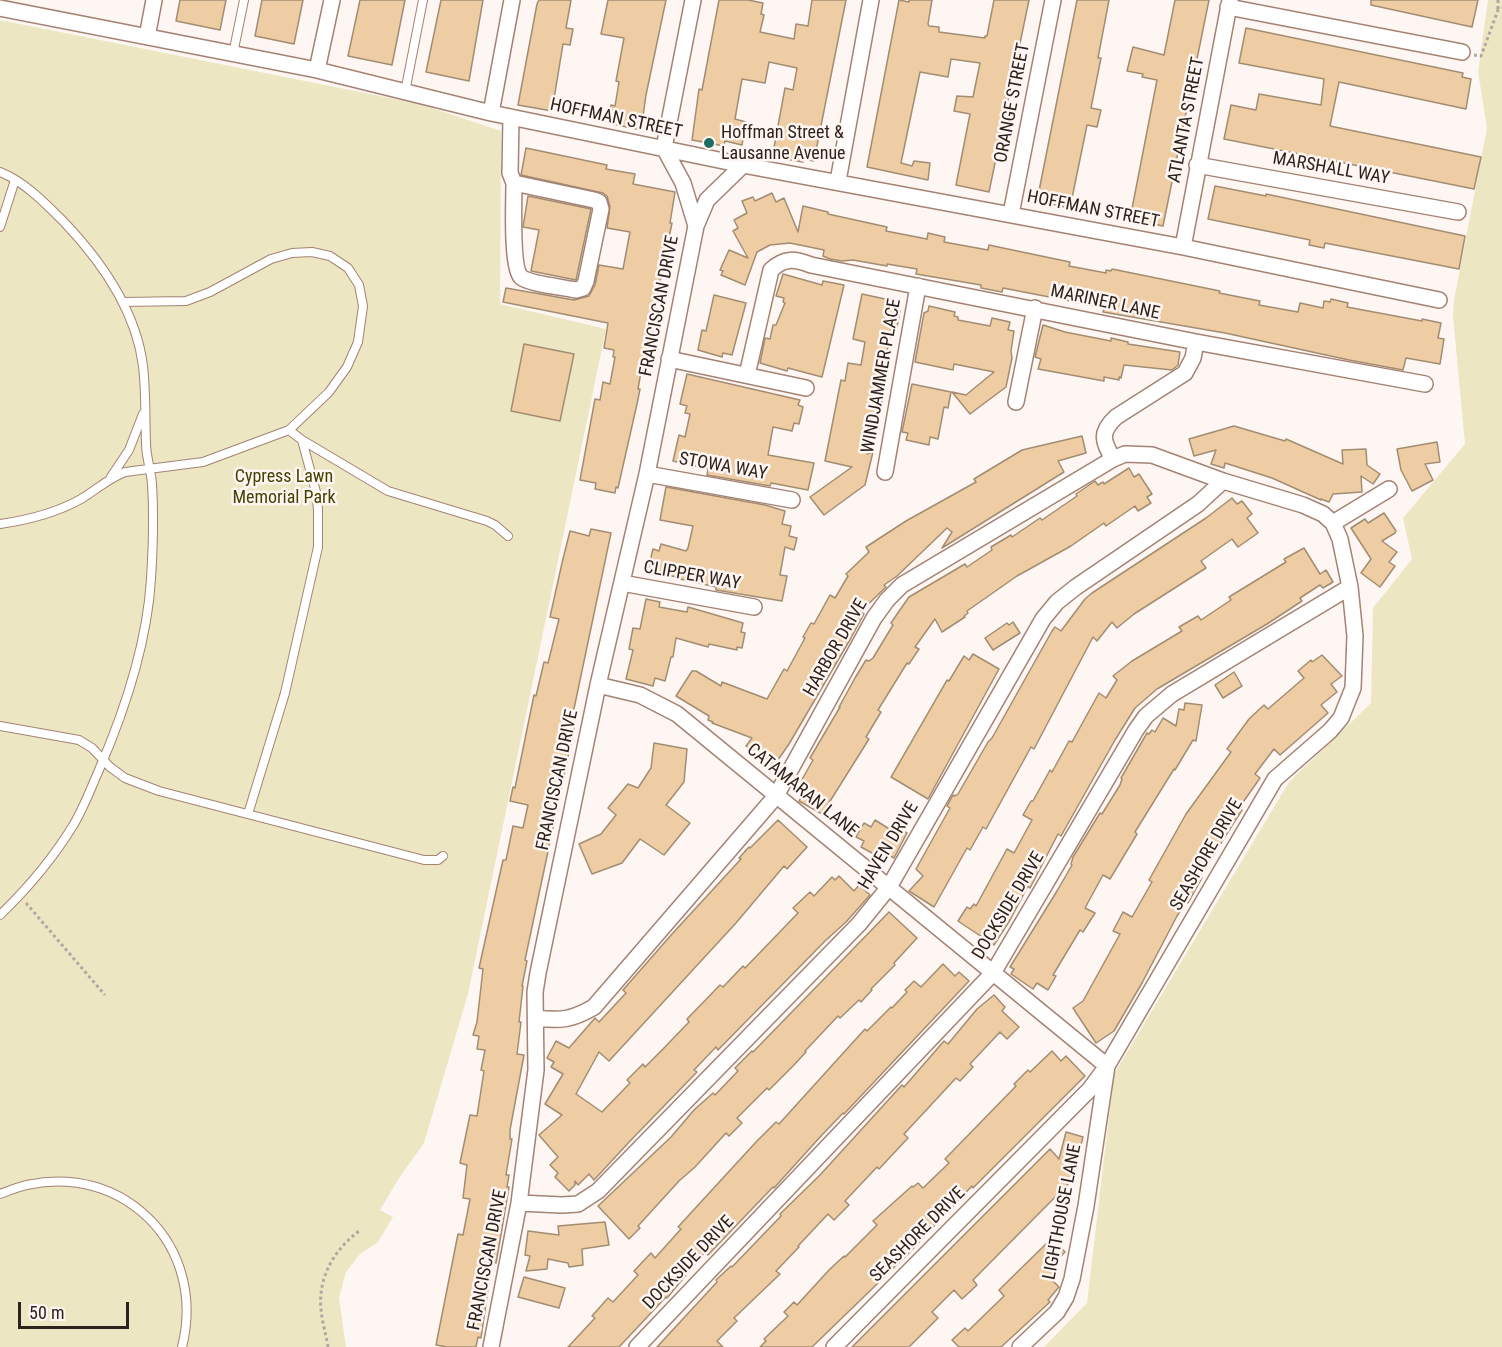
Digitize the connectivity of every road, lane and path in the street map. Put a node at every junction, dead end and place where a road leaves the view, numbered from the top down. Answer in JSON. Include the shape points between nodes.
{"nodes":[{"id":1,"x":154,"y":0,"type":"edge"},
{"id":2,"x":244,"y":0,"type":"edge"},
{"id":3,"x":332,"y":0,"type":"edge"},
{"id":4,"x":423,"y":0,"type":"edge"},
{"id":5,"x":512,"y":0,"type":"edge"},
{"id":6,"x":693,"y":0,"type":"edge"},
{"id":7,"x":872,"y":0,"type":"edge"},
{"id":8,"x":1053,"y":0,"type":"edge"},
{"id":9,"x":1497,"y":0,"type":"edge"},
{"id":10,"x":1229,"y":3,"type":"edge"},
{"id":11,"x":0,"y":8,"type":"edge"},
{"id":12,"x":1500,"y":9,"type":"edge"},
{"id":13,"x":147,"y":37,"type":"junction"},
{"id":14,"x":1465,"y":53,"type":"joint"},
{"id":15,"x":233,"y":54,"type":"junction"},
{"id":16,"x":317,"y":70,"type":"junction"},
{"id":17,"x":405,"y":92,"type":"junction"},
{"id":18,"x":491,"y":113,"type":"junction"},
{"id":19,"x":511,"y":117,"type":"junction"},
{"id":20,"x":664,"y":148,"type":"junction"},
{"id":21,"x":743,"y":165,"type":"junction"},
{"id":22,"x":1197,"y":165,"type":"junction"},
{"id":23,"x":0,"y":172,"type":"edge"},
{"id":24,"x":15,"y":180,"type":"junction"},
{"id":25,"x":838,"y":181,"type":"junction"},
{"id":26,"x":514,"y":183,"type":"junction"},
{"id":27,"x":1458,"y":212,"type":"dead end"},
{"id":28,"x":1011,"y":214,"type":"junction"},
{"id":29,"x":696,"y":226,"type":"junction"},
{"id":30,"x":0,"y":227,"type":"edge"},
{"id":31,"x":1183,"y":247,"type":"junction"},
{"id":32,"x":918,"y":286,"type":"junction"},
{"id":33,"x":1439,"y":300,"type":"dead end"},
{"id":34,"x":123,"y":302,"type":"junction"},
{"id":35,"x":1035,"y":308,"type":"junction"},
{"id":36,"x":1196,"y":342,"type":"junction"},
{"id":37,"x":669,"y":359,"type":"junction"},
{"id":38,"x":747,"y":375,"type":"junction"},
{"id":39,"x":1425,"y":384,"type":"dead end"},
{"id":40,"x":806,"y":388,"type":"dead end"},
{"id":41,"x":145,"y":399,"type":"junction"},
{"id":42,"x":1016,"y":402,"type":"dead end"},
{"id":43,"x":289,"y":430,"type":"junction"},
{"id":44,"x":302,"y":440,"type":"junction"},
{"id":45,"x":1113,"y":459,"type":"junction"},
{"id":46,"x":150,"y":470,"type":"junction"},
{"id":47,"x":885,"y":472,"type":"dead end"},
{"id":48,"x":647,"y":474,"type":"junction"},
{"id":49,"x":108,"y":481,"type":"junction"},
{"id":50,"x":1223,"y":481,"type":"junction"},
{"id":51,"x":1389,"y":489,"type":"dead end"},
{"id":52,"x":792,"y":500,"type":"dead end"},
{"id":53,"x":1333,"y":523,"type":"junction"},
{"id":54,"x":0,"y":524,"type":"edge"},
{"id":55,"x":508,"y":536,"type":"dead end"},
{"id":56,"x":622,"y":583,"type":"junction"},
{"id":57,"x":1350,"y":587,"type":"junction"},
{"id":58,"x":754,"y":607,"type":"dead end"},
{"id":59,"x":598,"y":686,"type":"junction"},
{"id":60,"x":0,"y":726,"type":"edge"},
{"id":61,"x":104,"y":760,"type":"junction"},
{"id":62,"x":776,"y":796,"type":"junction"},
{"id":63,"x":248,"y":814,"type":"junction"},
{"id":64,"x":443,"y":856,"type":"dead end"},
{"id":65,"x":889,"y":888,"type":"junction"},
{"id":66,"x":19,"y":895,"type":"junction"},
{"id":67,"x":0,"y":915,"type":"edge"},
{"id":68,"x":993,"y":973,"type":"junction"},
{"id":69,"x":105,"y":995,"type":"dead end"},
{"id":70,"x":536,"y":1018,"type":"junction"},
{"id":71,"x":1107,"y":1066,"type":"junction"},
{"id":72,"x":0,"y":1194,"type":"edge"},
{"id":73,"x":519,"y":1203,"type":"junction"},
{"id":74,"x":359,"y":1231,"type":"dead end"},
{"id":75,"x":182,"y":1347,"type":"edge"},
{"id":76,"x":328,"y":1347,"type":"edge"},
{"id":77,"x":491,"y":1347,"type":"edge"},
{"id":78,"x":637,"y":1347,"type":"edge"},
{"id":79,"x":834,"y":1347,"type":"edge"},
{"id":80,"x":1020,"y":1347,"type":"edge"}],
"edges":[{"from":1,"to":13,"type":"street"},
{"from":2,"to":15,"type":"lane"},
{"from":3,"to":16,"type":"street"},
{"from":4,"to":17,"type":"lane"},
{"from":5,"to":18,"type":"street"},
{"from":6,"to":20,"type":"street"},
{"from":7,"to":25,"type":"street"},
{"from":8,"to":28,"type":"street","name":"ORANGE STREET"},
{"from":9,"to":12,"type":"path"},
{"from":10,"to":14,"type":"street"},
{"from":10,"to":22,"type":"street","name":"ATLANTA STREET"},
{"from":11,"to":13,"type":"street","name":"HOFFMAN STREET"},
{"from":12,"to":14,"type":"path","via":[[1481,56]]},
{"from":13,"to":15,"type":"street","name":"HOFFMAN STREET"},
{"from":15,"to":16,"type":"street","name":"HOFFMAN STREET"},
{"from":16,"to":17,"type":"street","name":"HOFFMAN STREET"},
{"from":17,"to":18,"type":"street","name":"HOFFMAN STREET"},
{"from":18,"to":19,"type":"street","name":"HOFFMAN STREET"},
{"from":19,"to":20,"type":"street","name":"HOFFMAN STREET"},
{"from":19,"to":26,"type":"street","via":[[510,173]]},
{"from":20,"to":21,"type":"street","name":"HOFFMAN STREET"},
{"from":20,"to":29,"type":"street","name":"FRANCISCAN DRIVE","via":[[683,183]]},
{"from":21,"to":25,"type":"street","name":"HOFFMAN STREET"},
{"from":21,"to":29,"type":"street","name":"FRANCISCAN DRIVE","via":[[708,200]]},
{"from":22,"to":27,"type":"street","name":"MARSHALL WAY"},
{"from":22,"to":31,"type":"street","name":"ATLANTA STREET"},
{"from":23,"to":24,"type":"lane"},
{"from":24,"to":30,"type":"lane"},
{"from":24,"to":34,"type":"lane","via":[[40,199],[82,242],[100,263]]},
{"from":25,"to":28,"type":"street","name":"HOFFMAN STREET"},
{"from":26,"to":26,"type":"street","via":[[515,257],[519,275],[576,290],[583,288],[601,209],[599,202]]},
{"from":28,"to":31,"type":"street","name":"HOFFMAN STREET"},
{"from":29,"to":37,"type":"street","name":"FRANCISCAN DRIVE"},
{"from":31,"to":33,"type":"street","name":"HOFFMAN STREET"},
{"from":32,"to":35,"type":"street","name":"MARINER LANE"},
{"from":32,"to":38,"type":"street","name":"MARINER LANE","via":[[797,260],[778,263],[771,270]]},
{"from":32,"to":47,"type":"street","name":"WINDJAMMER PLACE"},
{"from":34,"to":41,"type":"lane","via":[[140,351]]},
{"from":34,"to":43,"type":"lane","via":[[192,299],[271,259],[292,253],[312,252],[339,261],[354,276],[362,295],[356,349],[339,380]]},
{"from":35,"to":36,"type":"street","name":"MARINER LANE"},
{"from":35,"to":42,"type":"street"},
{"from":36,"to":39,"type":"street","name":"MARINER LANE"},
{"from":36,"to":45,"type":"street","via":[[1185,373],[1108,424],[1104,439]]},
{"from":37,"to":38,"type":"street"},
{"from":37,"to":48,"type":"street","name":"FRANCISCAN DRIVE"},
{"from":38,"to":40,"type":"street"},
{"from":41,"to":46,"type":"lane"},
{"from":41,"to":49,"type":"lane","via":[[129,450]]},
{"from":43,"to":44,"type":"lane"},
{"from":43,"to":46,"type":"lane","via":[[218,458]]},
{"from":44,"to":55,"type":"lane","via":[[388,492],[487,521]]},
{"from":44,"to":63,"type":"lane","via":[[317,501],[318,547],[285,693]]},
{"from":45,"to":50,"type":"street","via":[[1125,454],[1152,455]]},
{"from":45,"to":62,"type":"street","name":"HARBOR DRIVE","via":[[903,585],[886,600]]},
{"from":46,"to":49,"type":"lane","via":[[125,472]]},
{"from":46,"to":61,"type":"lane","via":[[149,602],[130,686]]},
{"from":48,"to":52,"type":"street","name":"STOWA WAY"},
{"from":48,"to":56,"type":"street","name":"FRANCISCAN DRIVE"},
{"from":49,"to":54,"type":"lane","via":[[56,511]]},
{"from":50,"to":53,"type":"street","via":[[1303,505]]},
{"from":50,"to":65,"type":"street","name":"HAVEN DRIVE","via":[[1198,504],[1076,587],[1043,619]]},
{"from":51,"to":53,"type":"street"},
{"from":53,"to":57,"type":"street","name":"SEASHORE DRIVE","via":[[1341,539]]},
{"from":56,"to":58,"type":"street","name":"CLIPPER WAY"},
{"from":56,"to":59,"type":"street","name":"FRANCISCAN DRIVE"},
{"from":57,"to":68,"type":"street","name":"DOCKSIDE DRIVE","via":[[1172,694],[1146,716]]},
{"from":57,"to":71,"type":"street","name":"SEASHORE DRIVE","via":[[1354,611],[1353,688],[1341,718],[1275,779]]},
{"from":59,"to":62,"type":"street","name":"CATAMARAN LANE","via":[[640,695],[677,714]]},
{"from":59,"to":70,"type":"street","name":"FRANCISCAN DRIVE","via":[[538,974]]},
{"from":60,"to":61,"type":"lane","via":[[79,741]]},
{"from":61,"to":63,"type":"lane","via":[[125,778],[142,785]]},
{"from":61,"to":66,"type":"lane","via":[[73,825]]},
{"from":62,"to":65,"type":"street","name":"CATAMARAN LANE"},
{"from":62,"to":70,"type":"street","name":"HARBOR DRIVE","via":[[594,1007],[560,1021]]},
{"from":63,"to":64,"type":"lane","via":[[424,860]]},
{"from":65,"to":68,"type":"street","name":"CATAMARAN LANE"},
{"from":65,"to":73,"type":"street","name":"HAVEN DRIVE","via":[[859,924],[598,1191],[578,1204]]},
{"from":66,"to":67,"type":"lane"},
{"from":66,"to":69,"type":"path"},
{"from":68,"to":71,"type":"street","name":"CATAMARAN LANE"},
{"from":68,"to":78,"type":"street","name":"DOCKSIDE DRIVE"},
{"from":70,"to":73,"type":"street","name":"FRANCISCAN DRIVE","via":[[536,1070]]},
{"from":71,"to":79,"type":"street","name":"SEASHORE DRIVE","via":[[1071,1109]]},
{"from":71,"to":80,"type":"street","name":"LIGHTHOUSE LANE","via":[[1072,1279],[1057,1312]]},
{"from":72,"to":75,"type":"lane","via":[[43,1181],[74,1182],[118,1195],[144,1214],[173,1251],[184,1282],[186,1318]]},
{"from":73,"to":77,"type":"street","name":"FRANCISCAN DRIVE"},
{"from":74,"to":76,"type":"path","via":[[336,1254],[322,1285],[320,1308]]}]}
